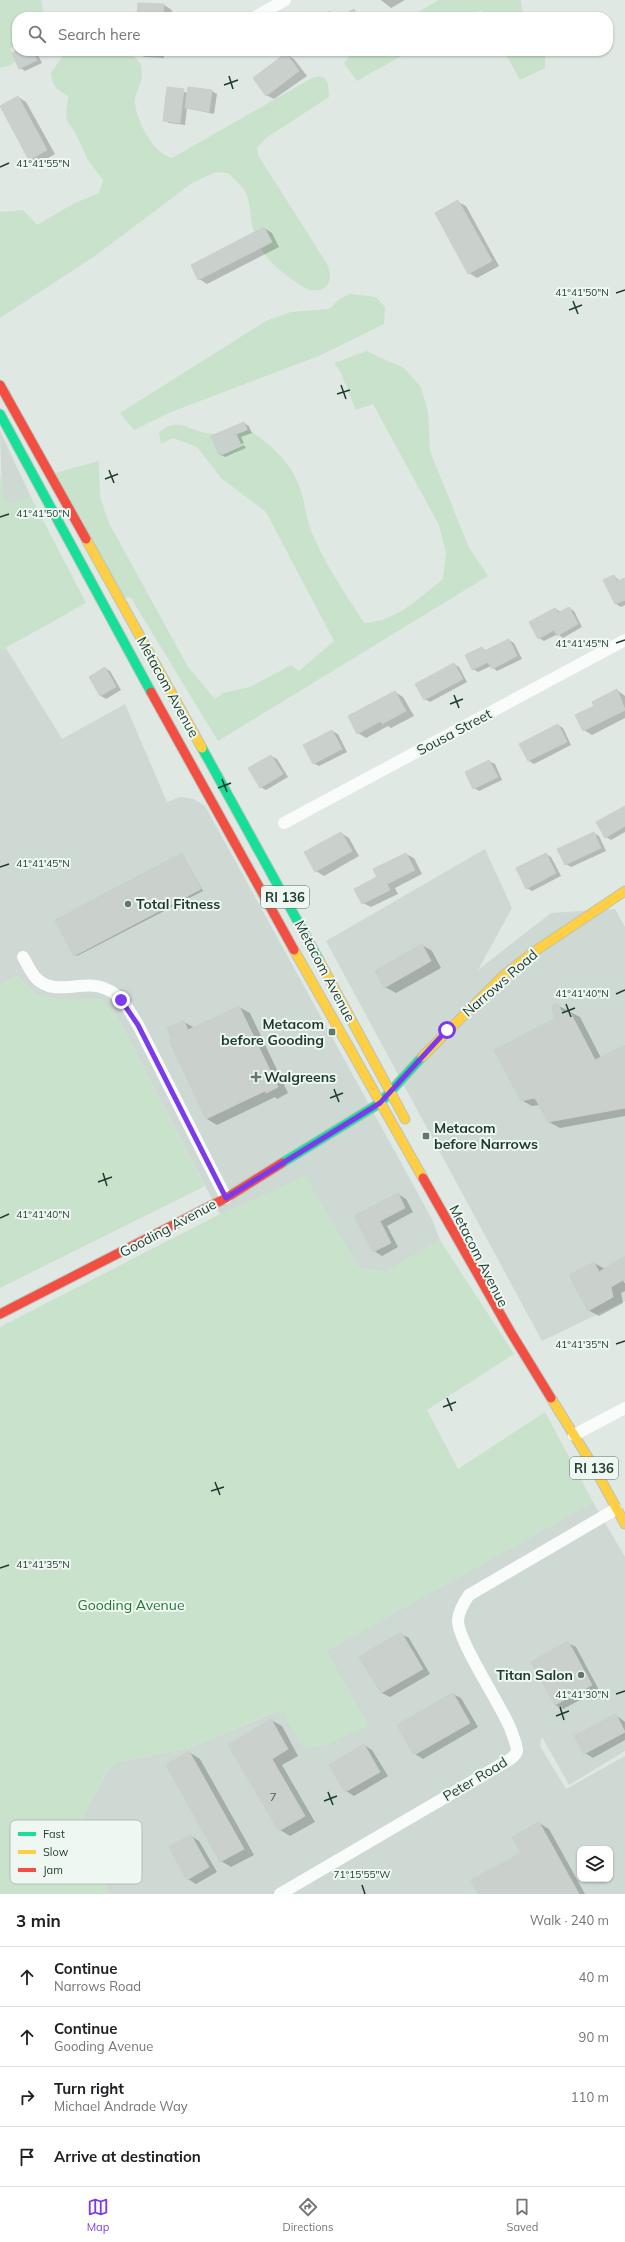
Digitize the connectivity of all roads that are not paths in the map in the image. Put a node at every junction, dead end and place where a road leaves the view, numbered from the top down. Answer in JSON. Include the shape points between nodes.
{"nodes":[{"id":1,"x":285,"y":0,"type":"edge"},
{"id":2,"x":264,"y":12,"type":"edge"},
{"id":3,"x":0,"y":385,"type":"edge"},
{"id":4,"x":0,"y":414,"type":"edge"},
{"id":5,"x":625,"y":640,"type":"edge"},
{"id":6,"x":284,"y":823,"type":"dead end"},
{"id":7,"x":625,"y":891,"type":"edge"},
{"id":8,"x":23,"y":957,"type":"dead end"},
{"id":9,"x":390,"y":1093,"type":"junction"},
{"id":10,"x":380,"y":1103,"type":"junction"},
{"id":11,"x":408,"y":1126,"type":"dead end"},
{"id":12,"x":226,"y":1198,"type":"junction"},
{"id":13,"x":481,"y":1261,"type":"dead end"},
{"id":14,"x":0,"y":1314,"type":"edge"},
{"id":15,"x":625,"y":1408,"type":"edge"},
{"id":16,"x":560,"y":1414,"type":"junction"},
{"id":17,"x":574,"y":1435,"type":"junction"},
{"id":18,"x":616,"y":1509,"type":"junction"},
{"id":19,"x":625,"y":1524,"type":"edge"},
{"id":20,"x":280,"y":1894,"type":"edge"}],
"edges":[{"from":1,"to":2,"type":"street"},
{"from":3,"to":9,"type":"main road","name":"Metacom Avenue","number":"RI 136","via":[[298,920]]},
{"from":4,"to":10,"type":"main road","name":"Metacom Avenue","number":"RI 136","via":[[160,710]]},
{"from":5,"to":6,"type":"street","name":"Sousa Street"},
{"from":7,"to":9,"type":"main road","name":"Narrows Road","via":[[532,953],[503,976],[446,1032]]},
{"from":8,"to":12,"type":"street","via":[[36,978],[45,984],[55,988],[100,986],[121,1000],[138,1025]]},
{"from":9,"to":10,"type":"main road","name":"Gooding Avenue"},
{"from":9,"to":11,"type":"main road","name":"Metacom Avenue","number":"RI 136"},
{"from":10,"to":12,"type":"main road","name":"Gooding Avenue"},
{"from":10,"to":16,"type":"main road","name":"Metacom Avenue","number":"RI 136"},
{"from":12,"to":14,"type":"main road","name":"Gooding Avenue"},
{"from":13,"to":16,"type":"main road","name":"Metacom Avenue","number":"RI 136"},
{"from":15,"to":17,"type":"street"},
{"from":16,"to":17,"type":"main road","name":"Metacom Avenue","number":"RI 136"},
{"from":17,"to":18,"type":"main road","name":"Metacom Avenue","number":"RI 136"},
{"from":18,"to":19,"type":"main road","name":"Metacom Avenue","number":"RI 136"},
{"from":18,"to":20,"type":"street","name":"Peter Road","via":[[469,1595],[462,1607],[458,1621],[463,1637],[507,1719],[515,1741],[515,1754],[509,1760]]}]}
